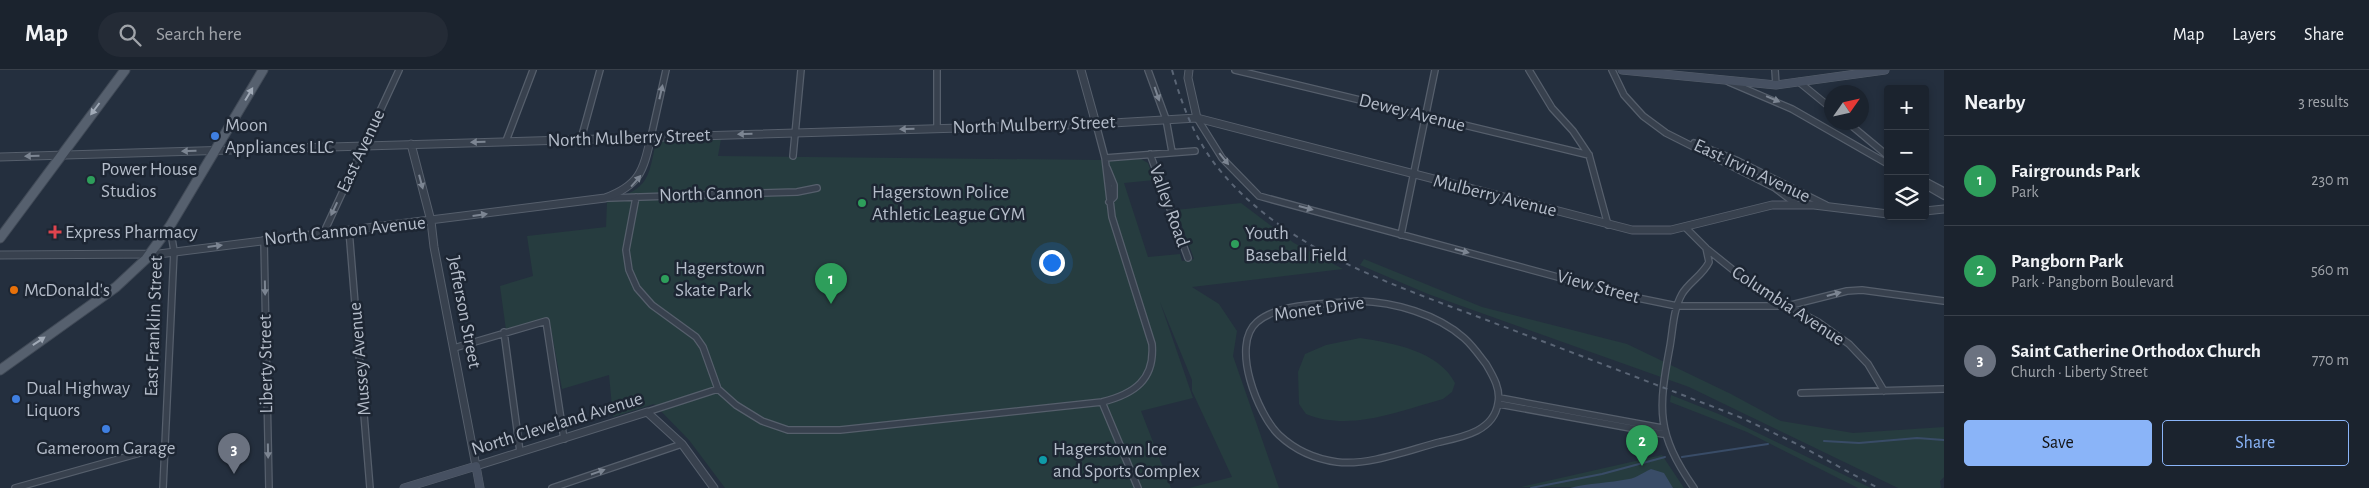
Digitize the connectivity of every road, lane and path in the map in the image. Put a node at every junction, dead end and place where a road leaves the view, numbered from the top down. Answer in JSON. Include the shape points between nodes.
{"nodes":[{"id":1,"x":124,"y":70,"type":"edge"},
{"id":2,"x":263,"y":70,"type":"edge"},
{"id":3,"x":400,"y":70,"type":"edge"},
{"id":4,"x":533,"y":70,"type":"edge"},
{"id":5,"x":600,"y":70,"type":"edge"},
{"id":6,"x":666,"y":70,"type":"edge"},
{"id":7,"x":800,"y":70,"type":"edge"},
{"id":8,"x":937,"y":70,"type":"edge"},
{"id":9,"x":1081,"y":70,"type":"edge"},
{"id":10,"x":1148,"y":70,"type":"edge"},
{"id":11,"x":1189,"y":70,"type":"edge"},
{"id":12,"x":1236,"y":70,"type":"edge"},
{"id":13,"x":1435,"y":70,"type":"edge"},
{"id":14,"x":1529,"y":70,"type":"edge"},
{"id":15,"x":1612,"y":70,"type":"edge"},
{"id":16,"x":1622,"y":70,"type":"edge"},
{"id":17,"x":1775,"y":70,"type":"edge"},
{"id":18,"x":1882,"y":70,"type":"edge"},
{"id":19,"x":1728,"y":81,"type":"junction"},
{"id":20,"x":1799,"y":82,"type":"junction"},
{"id":21,"x":1776,"y":85,"type":"junction"},
{"id":22,"x":1824,"y":102,"type":"edge"},
{"id":23,"x":1424,"y":116,"type":"junction"},
{"id":24,"x":1197,"y":118,"type":"junction"},
{"id":25,"x":1166,"y":119,"type":"junction"},
{"id":26,"x":1096,"y":124,"type":"junction"},
{"id":27,"x":937,"y":128,"type":"junction"},
{"id":28,"x":1857,"y":130,"type":"edge"},
{"id":29,"x":796,"y":133,"type":"junction"},
{"id":30,"x":651,"y":137,"type":"junction"},
{"id":31,"x":1678,"y":138,"type":"junction"},
{"id":32,"x":581,"y":139,"type":"junction"},
{"id":33,"x":506,"y":142,"type":"junction"},
{"id":34,"x":410,"y":144,"type":"junction"},
{"id":35,"x":364,"y":146,"type":"junction"},
{"id":36,"x":216,"y":150,"type":"junction"},
{"id":37,"x":1195,"y":150,"type":"dead end"},
{"id":38,"x":1172,"y":152,"type":"junction"},
{"id":39,"x":1884,"y":153,"type":"edge"},
{"id":40,"x":1150,"y":154,"type":"junction"},
{"id":41,"x":61,"y":155,"type":"junction"},
{"id":42,"x":1589,"y":155,"type":"junction"},
{"id":43,"x":793,"y":156,"type":"dead end"},
{"id":44,"x":0,"y":157,"type":"edge"},
{"id":45,"x":1105,"y":158,"type":"junction"},
{"id":46,"x":1884,"y":162,"type":"edge"},
{"id":47,"x":1412,"y":174,"type":"junction"},
{"id":48,"x":1929,"y":183,"type":"edge"},
{"id":49,"x":1929,"y":187,"type":"edge"},
{"id":50,"x":817,"y":188,"type":"dead end"},
{"id":51,"x":1944,"y":192,"type":"edge"},
{"id":52,"x":1944,"y":196,"type":"edge"},
{"id":53,"x":636,"y":197,"type":"junction"},
{"id":54,"x":604,"y":198,"type":"junction"},
{"id":55,"x":1796,"y":204,"type":"junction"},
{"id":56,"x":1826,"y":206,"type":"junction"},
{"id":57,"x":1944,"y":208,"type":"edge"},
{"id":58,"x":1929,"y":210,"type":"edge"},
{"id":59,"x":1884,"y":213,"type":"edge"},
{"id":60,"x":431,"y":221,"type":"junction"},
{"id":61,"x":1608,"y":225,"type":"junction"},
{"id":62,"x":170,"y":226,"type":"junction"},
{"id":63,"x":1686,"y":228,"type":"junction"},
{"id":64,"x":350,"y":230,"type":"junction"},
{"id":65,"x":324,"y":232,"type":"junction"},
{"id":66,"x":1401,"y":234,"type":"junction"},
{"id":67,"x":0,"y":238,"type":"edge"},
{"id":68,"x":264,"y":240,"type":"junction"},
{"id":69,"x":1706,"y":248,"type":"junction"},
{"id":70,"x":174,"y":251,"type":"junction"},
{"id":71,"x":150,"y":254,"type":"junction"},
{"id":72,"x":0,"y":255,"type":"edge"},
{"id":73,"x":1188,"y":258,"type":"dead end"},
{"id":74,"x":1944,"y":301,"type":"edge"},
{"id":75,"x":1677,"y":306,"type":"junction"},
{"id":76,"x":1787,"y":306,"type":"junction"},
{"id":77,"x":504,"y":332,"type":"junction"},
{"id":78,"x":454,"y":348,"type":"junction"},
{"id":79,"x":0,"y":370,"type":"edge"},
{"id":80,"x":718,"y":388,"type":"junction"},
{"id":81,"x":1944,"y":389,"type":"edge"},
{"id":82,"x":1884,"y":391,"type":"junction"},
{"id":83,"x":1801,"y":394,"type":"dead end"},
{"id":84,"x":1499,"y":401,"type":"junction"},
{"id":85,"x":1102,"y":402,"type":"junction"},
{"id":86,"x":647,"y":412,"type":"junction"},
{"id":87,"x":1663,"y":431,"type":"junction"},
{"id":88,"x":564,"y":439,"type":"junction"},
{"id":89,"x":682,"y":444,"type":"junction"},
{"id":90,"x":166,"y":446,"type":"junction"},
{"id":91,"x":520,"y":452,"type":"junction"},
{"id":92,"x":476,"y":466,"type":"junction"},
{"id":93,"x":15,"y":488,"type":"edge"},
{"id":94,"x":163,"y":488,"type":"edge"},
{"id":95,"x":269,"y":488,"type":"edge"},
{"id":96,"x":370,"y":488,"type":"edge"},
{"id":97,"x":404,"y":488,"type":"edge"},
{"id":98,"x":480,"y":488,"type":"edge"},
{"id":99,"x":552,"y":488,"type":"edge"},
{"id":100,"x":714,"y":488,"type":"edge"},
{"id":101,"x":1138,"y":488,"type":"edge"},
{"id":102,"x":1694,"y":488,"type":"edge"}],
"edges":[{"from":1,"to":41,"type":"main road","one_way":true},
{"from":36,"to":2,"type":"main road","one_way":true},
{"from":3,"to":35,"type":"street","name":"East Avenue"},
{"from":4,"to":33,"type":"street"},
{"from":5,"to":32,"type":"street"},
{"from":30,"to":6,"type":"street","one_way":true},
{"from":7,"to":29,"type":"street"},
{"from":8,"to":27,"type":"street"},
{"from":9,"to":26,"type":"street"},
{"from":10,"to":25,"type":"street","one_way":true},
{"from":11,"to":24,"type":"street"},
{"from":12,"to":23,"type":"street","name":"Dewey Avenue"},
{"from":13,"to":23,"type":"street"},
{"from":14,"to":42,"type":"street","via":[[1552,108]]},
{"from":15,"to":31,"type":"street","name":"East Irvin Avenue","via":[[1618,86],[1641,114]]},
{"from":16,"to":19,"type":"main road"},
{"from":17,"to":21,"type":"street"},
{"from":18,"to":20,"type":"main road"},
{"from":19,"to":21,"type":"main road"},
{"from":19,"to":46,"type":"street","one_way":true,"via":[[1792,108]]},
{"from":20,"to":21,"type":"main road"},
{"from":20,"to":22,"type":"street"},
{"from":23,"to":42,"type":"street","name":"Dewey Avenue"},
{"from":23,"to":47,"type":"street"},
{"from":24,"to":25,"type":"street","name":"North Mulberry Street"},
{"from":24,"to":47,"type":"street","name":"Mulberry Avenue"},
{"from":24,"to":66,"type":"street","name":"View Street","one_way":true,"via":[[1222,158],[1258,196]]},
{"from":25,"to":26,"type":"street","name":"North Mulberry Street"},
{"from":25,"to":38,"type":"street"},
{"from":26,"to":27,"type":"street","name":"North Mulberry Street"},
{"from":26,"to":45,"type":"street"},
{"from":27,"to":29,"type":"street","name":"North Mulberry Street","one_way":true},
{"from":28,"to":39,"type":"street"},
{"from":29,"to":30,"type":"street","name":"North Mulberry Street","one_way":true},
{"from":29,"to":43,"type":"street"},
{"from":30,"to":32,"type":"street","name":"North Mulberry Street"},
{"from":54,"to":30,"type":"street","name":"North Cannon Avenue","one_way":true,"via":[[629,188],[638,180],[644,169]]},
{"from":31,"to":55,"type":"street","name":"East Irvin Avenue","via":[[1778,189]]},
{"from":31,"to":56,"type":"street","name":"East Irvin Avenue","via":[[1738,161]]},
{"from":32,"to":33,"type":"street","name":"North Mulberry Street"},
{"from":33,"to":34,"type":"street","name":"North Mulberry Street","one_way":true},
{"from":34,"to":35,"type":"street","name":"North Mulberry Street"},
{"from":34,"to":60,"type":"street","name":"Jefferson Street","one_way":true},
{"from":35,"to":36,"type":"street","name":"North Mulberry Street"},
{"from":35,"to":65,"type":"street","name":"East Avenue","one_way":true},
{"from":36,"to":41,"type":"street","name":"North Mulberry Street","one_way":true},
{"from":36,"to":62,"type":"main road"},
{"from":37,"to":38,"type":"street"},
{"from":38,"to":40,"type":"street"},
{"from":40,"to":45,"type":"street"},
{"from":40,"to":73,"type":"street","name":"Valley Road"},
{"from":41,"to":44,"type":"street","name":"North Mulberry Street","one_way":true},
{"from":41,"to":67,"type":"main road"},
{"from":42,"to":61,"type":"street"},
{"from":45,"to":85,"type":"street","via":[[1109,202],[1154,355],[1150,370],[1137,389],[1122,398]]},
{"from":47,"to":61,"type":"street","name":"Mulberry Avenue"},
{"from":47,"to":66,"type":"street"},
{"from":48,"to":51,"type":"street"},
{"from":49,"to":52,"type":"street"},
{"from":50,"to":53,"type":"street","name":"North Cannon","via":[[797,192]]},
{"from":53,"to":54,"type":"street","name":"North Cannon"},
{"from":53,"to":80,"type":"street","via":[[626,250],[632,278],[652,305],[696,337]]},
{"from":60,"to":54,"type":"street","name":"North Cannon Avenue","one_way":true},
{"from":55,"to":56,"type":"street","name":"East Irvin Avenue"},
{"from":55,"to":63,"type":"street","name":"Mulberry Avenue","via":[[1754,208]]},
{"from":56,"to":59,"type":"street","name":"East Irvin Avenue"},
{"from":57,"to":58,"type":"street"},
{"from":60,"to":64,"type":"street","name":"North Cannon Avenue"},
{"from":60,"to":78,"type":"street","name":"Jefferson Street"},
{"from":61,"to":63,"type":"street","name":"Mulberry Avenue","via":[[1647,231]]},
{"from":62,"to":70,"type":"street","name":"East Franklin Street"},
{"from":62,"to":71,"type":"main road"},
{"from":63,"to":69,"type":"street","name":"Columbia Avenue"},
{"from":64,"to":65,"type":"street","name":"North Cannon Avenue"},
{"from":64,"to":96,"type":"street","name":"Mussey Avenue"},
{"from":65,"to":68,"type":"street","name":"North Cannon Avenue"},
{"from":66,"to":75,"type":"street","name":"View Street","one_way":true},
{"from":70,"to":68,"type":"street","name":"North Cannon Avenue","one_way":true},
{"from":68,"to":95,"type":"street","name":"Liberty Street","one_way":true},
{"from":69,"to":75,"type":"street","via":[[1707,267],[1687,286]]},
{"from":69,"to":76,"type":"street","name":"Columbia Avenue","via":[[1738,276]]},
{"from":70,"to":71,"type":"street","name":"North Cannon Avenue"},
{"from":70,"to":90,"type":"street","name":"East Franklin Street"},
{"from":71,"to":72,"type":"street","name":"North Cannon Avenue"},
{"from":79,"to":71,"type":"main road","one_way":true,"via":[[116,287]]},
{"from":76,"to":74,"type":"street","name":"View Street","one_way":true,"via":[[1862,290]]},
{"from":75,"to":76,"type":"street","name":"View Street"},
{"from":75,"to":87,"type":"street","via":[[1660,407]]},
{"from":76,"to":82,"type":"street","name":"Columbia Avenue","via":[[1818,322],[1849,344],[1868,364]]},
{"from":77,"to":78,"type":"street"},
{"from":77,"to":88,"type":"street","via":[[546,321]]},
{"from":77,"to":91,"type":"street"},
{"from":78,"to":92,"type":"street","name":"Jefferson Street"},
{"from":80,"to":85,"type":"street","via":[[751,416],[781,428],[801,431],[840,430]]},
{"from":80,"to":86,"type":"street","name":"North Cleveland Avenue"},
{"from":81,"to":82,"type":"street"},
{"from":82,"to":83,"type":"street"},
{"from":84,"to":84,"type":"street","name":"Monet Drive","via":[[1491,371],[1461,336],[1442,325],[1381,302],[1359,301],[1274,313],[1253,326],[1245,341],[1245,359],[1262,413],[1270,425],[1299,450],[1325,460],[1364,461],[1464,436],[1485,426],[1492,419]]},
{"from":84,"to":87,"type":"street"},
{"from":85,"to":101,"type":"street"},
{"from":86,"to":88,"type":"street","name":"North Cleveland Avenue"},
{"from":86,"to":89,"type":"street"},
{"from":87,"to":102,"type":"street","via":[[1676,461]]},
{"from":88,"to":91,"type":"street","name":"North Cleveland Avenue"},
{"from":99,"to":89,"type":"street","one_way":true},
{"from":89,"to":100,"type":"street"},
{"from":90,"to":93,"type":"street"},
{"from":90,"to":94,"type":"street","name":"East Franklin Street"},
{"from":91,"to":92,"type":"street","name":"North Cleveland Avenue"},
{"from":92,"to":97,"type":"main road","name":"North Cleveland Avenue"},
{"from":92,"to":98,"type":"main road","name":"Jefferson Street"}]}
